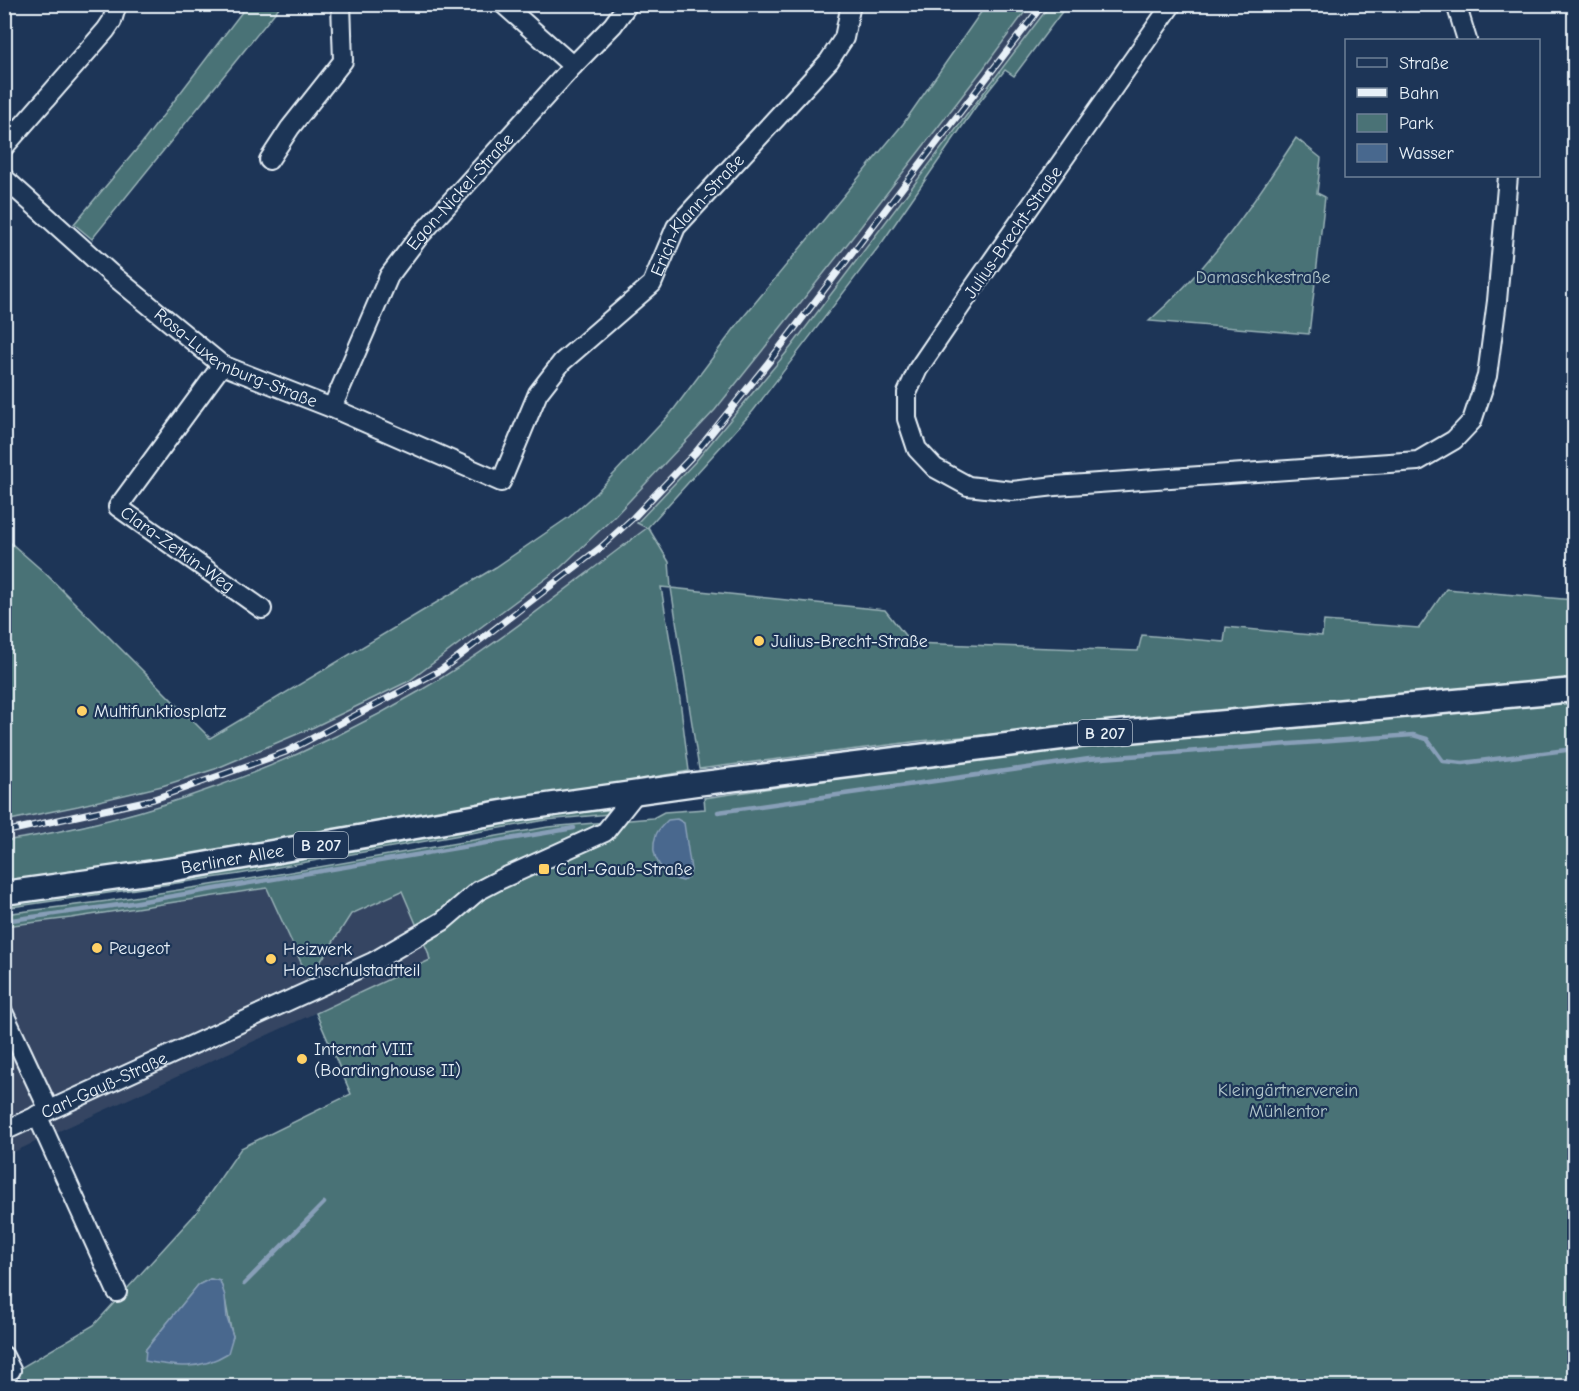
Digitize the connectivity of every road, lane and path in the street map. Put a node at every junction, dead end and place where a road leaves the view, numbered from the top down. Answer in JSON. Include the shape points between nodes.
{"nodes":[{"id":1,"x":117,"y":4,"type":"edge"},
{"id":2,"x":341,"y":4,"type":"edge"},
{"id":3,"x":503,"y":4,"type":"edge"},
{"id":4,"x":628,"y":4,"type":"edge"},
{"id":5,"x":851,"y":4,"type":"edge"},
{"id":6,"x":1172,"y":4,"type":"edge"},
{"id":7,"x":1456,"y":4,"type":"edge"},
{"id":8,"x":1467,"y":39,"type":"edge"},
{"id":9,"x":573,"y":66,"type":"junction"},
{"id":10,"x":4,"y":147,"type":"edge"},
{"id":11,"x":269,"y":160,"type":"dead end"},
{"id":12,"x":1508,"y":177,"type":"edge"},
{"id":13,"x":4,"y":178,"type":"edge"},
{"id":14,"x":222,"y":365,"type":"junction"},
{"id":15,"x":332,"y":408,"type":"junction"},
{"id":16,"x":501,"y":482,"type":"joint"},
{"id":17,"x":262,"y":609,"type":"dead end"},
{"id":18,"x":1575,"y":690,"type":"edge"},
{"id":19,"x":636,"y":793,"type":"junction"},
{"id":20,"x":4,"y":893,"type":"edge"},
{"id":21,"x":4,"y":1014,"type":"edge"},
{"id":22,"x":43,"y":1113,"type":"junction"},
{"id":23,"x":4,"y":1131,"type":"edge"},
{"id":24,"x":117,"y":1292,"type":"dead end"}],
"edges":[{"from":1,"to":10,"type":"street","via":[[106,30]]},
{"from":2,"to":11,"type":"street","via":[[343,61]]},
{"from":3,"to":9,"type":"street"},
{"from":4,"to":9,"type":"street","name":"Egon-Nickel-Straße"},
{"from":5,"to":16,"type":"street","name":"Erich-Klann-Straße","via":[[844,38],[828,61],[676,227],[652,285],[562,362],[538,393]]},
{"from":6,"to":12,"type":"street","name":"Julius-Brecht-Straße","via":[[918,369],[908,393],[906,419],[917,449],[934,468],[968,486],[1012,491],[1418,460],[1454,440],[1472,421],[1486,376]]},
{"from":7,"to":8,"type":"street"},
{"from":9,"to":15,"type":"street","name":"Egon-Nickel-Straße","via":[[388,276]]},
{"from":13,"to":14,"type":"street","name":"Rosa-Luxemburg-Straße","via":[[110,273]]},
{"from":14,"to":15,"type":"street","name":"Rosa-Luxemburg-Straße"},
{"from":14,"to":17,"type":"street","name":"Clara-Zetkin-Weg","via":[[118,507]]},
{"from":15,"to":16,"type":"street","name":"Rosa-Luxemburg-Straße"},
{"from":18,"to":19,"type":"main road","number":"B 207","via":[[1085,735]]},
{"from":19,"to":20,"type":"main road","name":"Berliner Allee","number":"B 207","via":[[519,809],[175,869]]},
{"from":19,"to":22,"type":"street","name":"Carl-Gauß-Straße","via":[[605,832],[478,891],[444,921],[373,962]]},
{"from":21,"to":22,"type":"street"},
{"from":22,"to":23,"type":"street","name":"Carl-Gauß-Straße"},
{"from":22,"to":24,"type":"street"}]}
